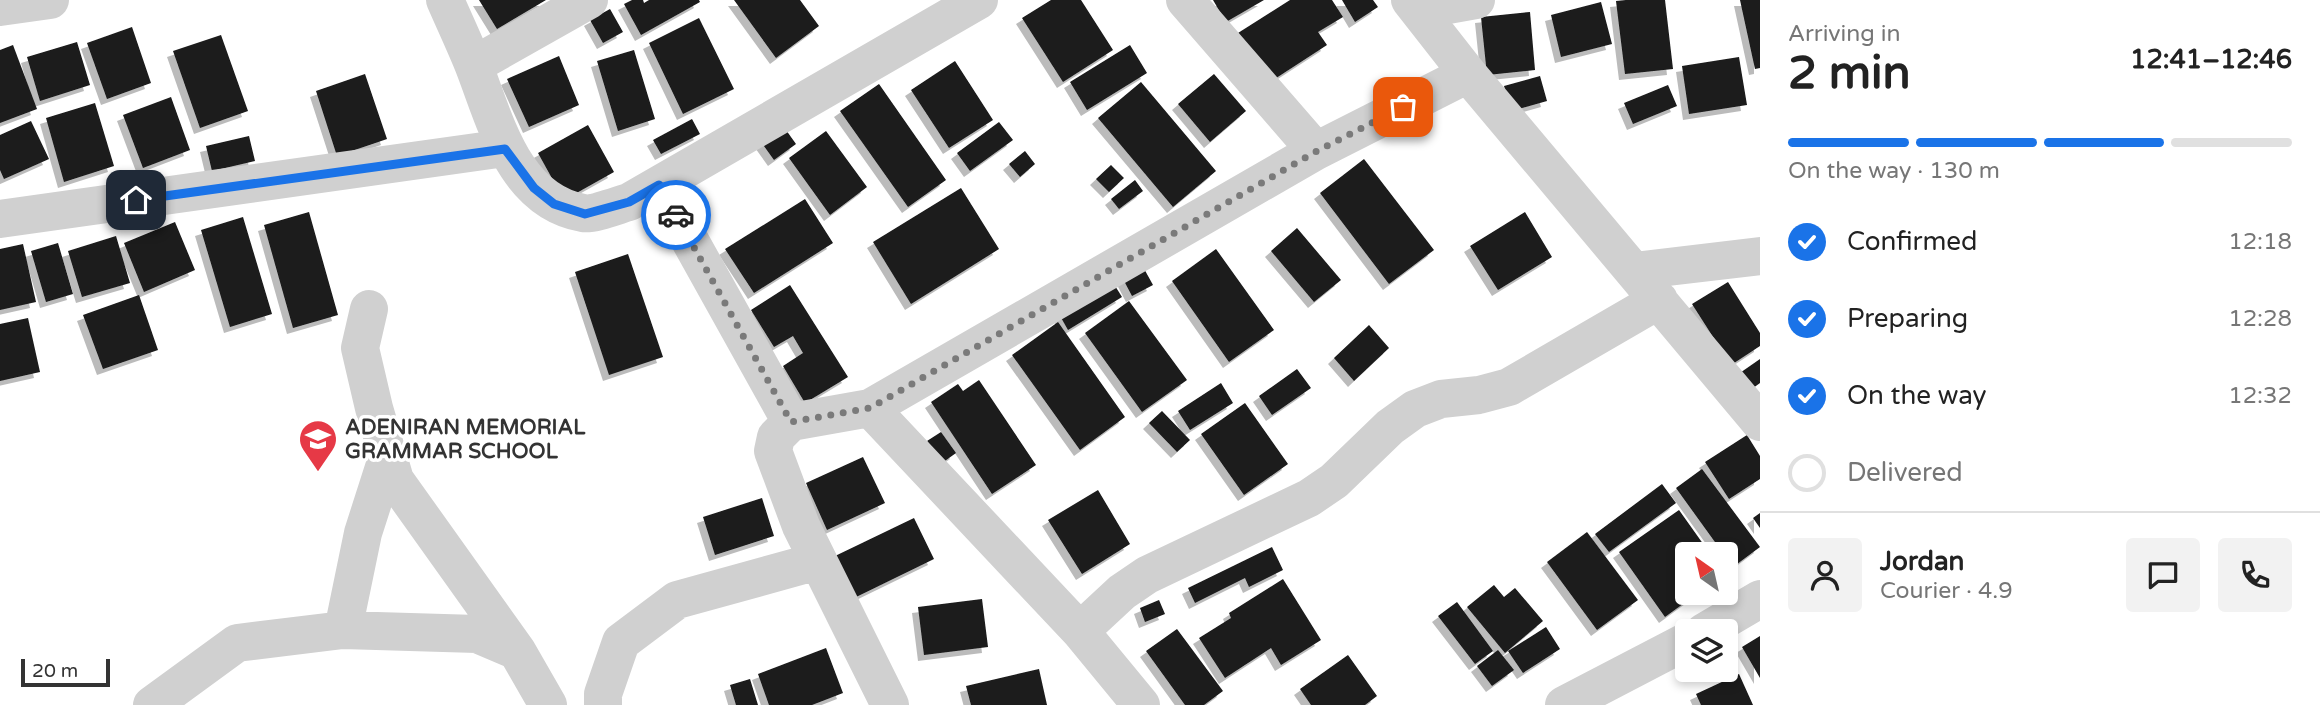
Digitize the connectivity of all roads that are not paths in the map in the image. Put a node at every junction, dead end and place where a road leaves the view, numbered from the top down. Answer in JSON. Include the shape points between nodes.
{"nodes":[{"id":1,"x":445,"y":0,"type":"edge"},
{"id":2,"x":589,"y":0,"type":"edge"},
{"id":3,"x":979,"y":0,"type":"edge"},
{"id":4,"x":1185,"y":0,"type":"edge"},
{"id":5,"x":1476,"y":0,"type":"edge"},
{"id":6,"x":1415,"y":5,"type":"edge"},
{"id":7,"x":474,"y":65,"type":"junction"},
{"id":8,"x":1468,"y":74,"type":"junction"},
{"id":9,"x":505,"y":149,"type":"junction"},
{"id":10,"x":1317,"y":151,"type":"junction"},
{"id":11,"x":659,"y":185,"type":"junction"},
{"id":12,"x":0,"y":219,"type":"edge"},
{"id":13,"x":1760,"y":256,"type":"edge"},
{"id":14,"x":1634,"y":271,"type":"junction"},
{"id":15,"x":1659,"y":300,"type":"junction"},
{"id":16,"x":369,"y":309,"type":"dead end"},
{"id":17,"x":870,"y":408,"type":"junction"},
{"id":18,"x":791,"y":422,"type":"junction"},
{"id":19,"x":1760,"y":422,"type":"edge"},
{"id":20,"x":388,"y":455,"type":"junction"},
{"id":21,"x":818,"y":561,"type":"junction"},
{"id":22,"x":1760,"y":599,"type":"edge"},
{"id":23,"x":1726,"y":619,"type":"edge"},
{"id":24,"x":343,"y":630,"type":"junction"},
{"id":25,"x":1080,"y":631,"type":"junction"},
{"id":26,"x":1675,"y":647,"type":"edge"},
{"id":27,"x":517,"y":651,"type":"junction"},
{"id":28,"x":152,"y":705,"type":"edge"},
{"id":29,"x":548,"y":705,"type":"edge"},
{"id":30,"x":603,"y":705,"type":"edge"},
{"id":31,"x":890,"y":705,"type":"edge"},
{"id":32,"x":1141,"y":705,"type":"edge"},
{"id":33,"x":1564,"y":705,"type":"edge"}],
"edges":[{"from":1,"to":7,"type":"street"},
{"from":2,"to":7,"type":"street"},
{"from":3,"to":11,"type":"street"},
{"from":4,"to":10,"type":"street"},
{"from":5,"to":6,"type":"street"},
{"from":6,"to":8,"type":"street"},
{"from":7,"to":9,"type":"street"},
{"from":8,"to":10,"type":"street"},
{"from":8,"to":14,"type":"street"},
{"from":9,"to":11,"type":"street","via":[[534,188],[554,204],[585,214],[629,202]]},
{"from":9,"to":12,"type":"street"},
{"from":10,"to":17,"type":"street"},
{"from":11,"to":18,"type":"street"},
{"from":13,"to":14,"type":"street"},
{"from":14,"to":15,"type":"street"},
{"from":15,"to":19,"type":"street"},
{"from":15,"to":25,"type":"street","via":[[1508,387],[1441,398],[1415,409],[1309,498],[1147,575]]},
{"from":16,"to":20,"type":"street","via":[[360,348]]},
{"from":17,"to":18,"type":"street"},
{"from":17,"to":25,"type":"street"},
{"from":18,"to":21,"type":"street","via":[[776,437],[773,451]]},
{"from":20,"to":24,"type":"street","via":[[363,533]]},
{"from":20,"to":27,"type":"street","via":[[395,480]]},
{"from":21,"to":30,"type":"street","via":[[677,600],[621,642]]},
{"from":21,"to":31,"type":"street"},
{"from":22,"to":23,"type":"street"},
{"from":24,"to":27,"type":"street","via":[[477,634]]},
{"from":24,"to":28,"type":"street","via":[[237,643]]},
{"from":25,"to":32,"type":"street"},
{"from":26,"to":33,"type":"street"},
{"from":27,"to":29,"type":"street"}]}
